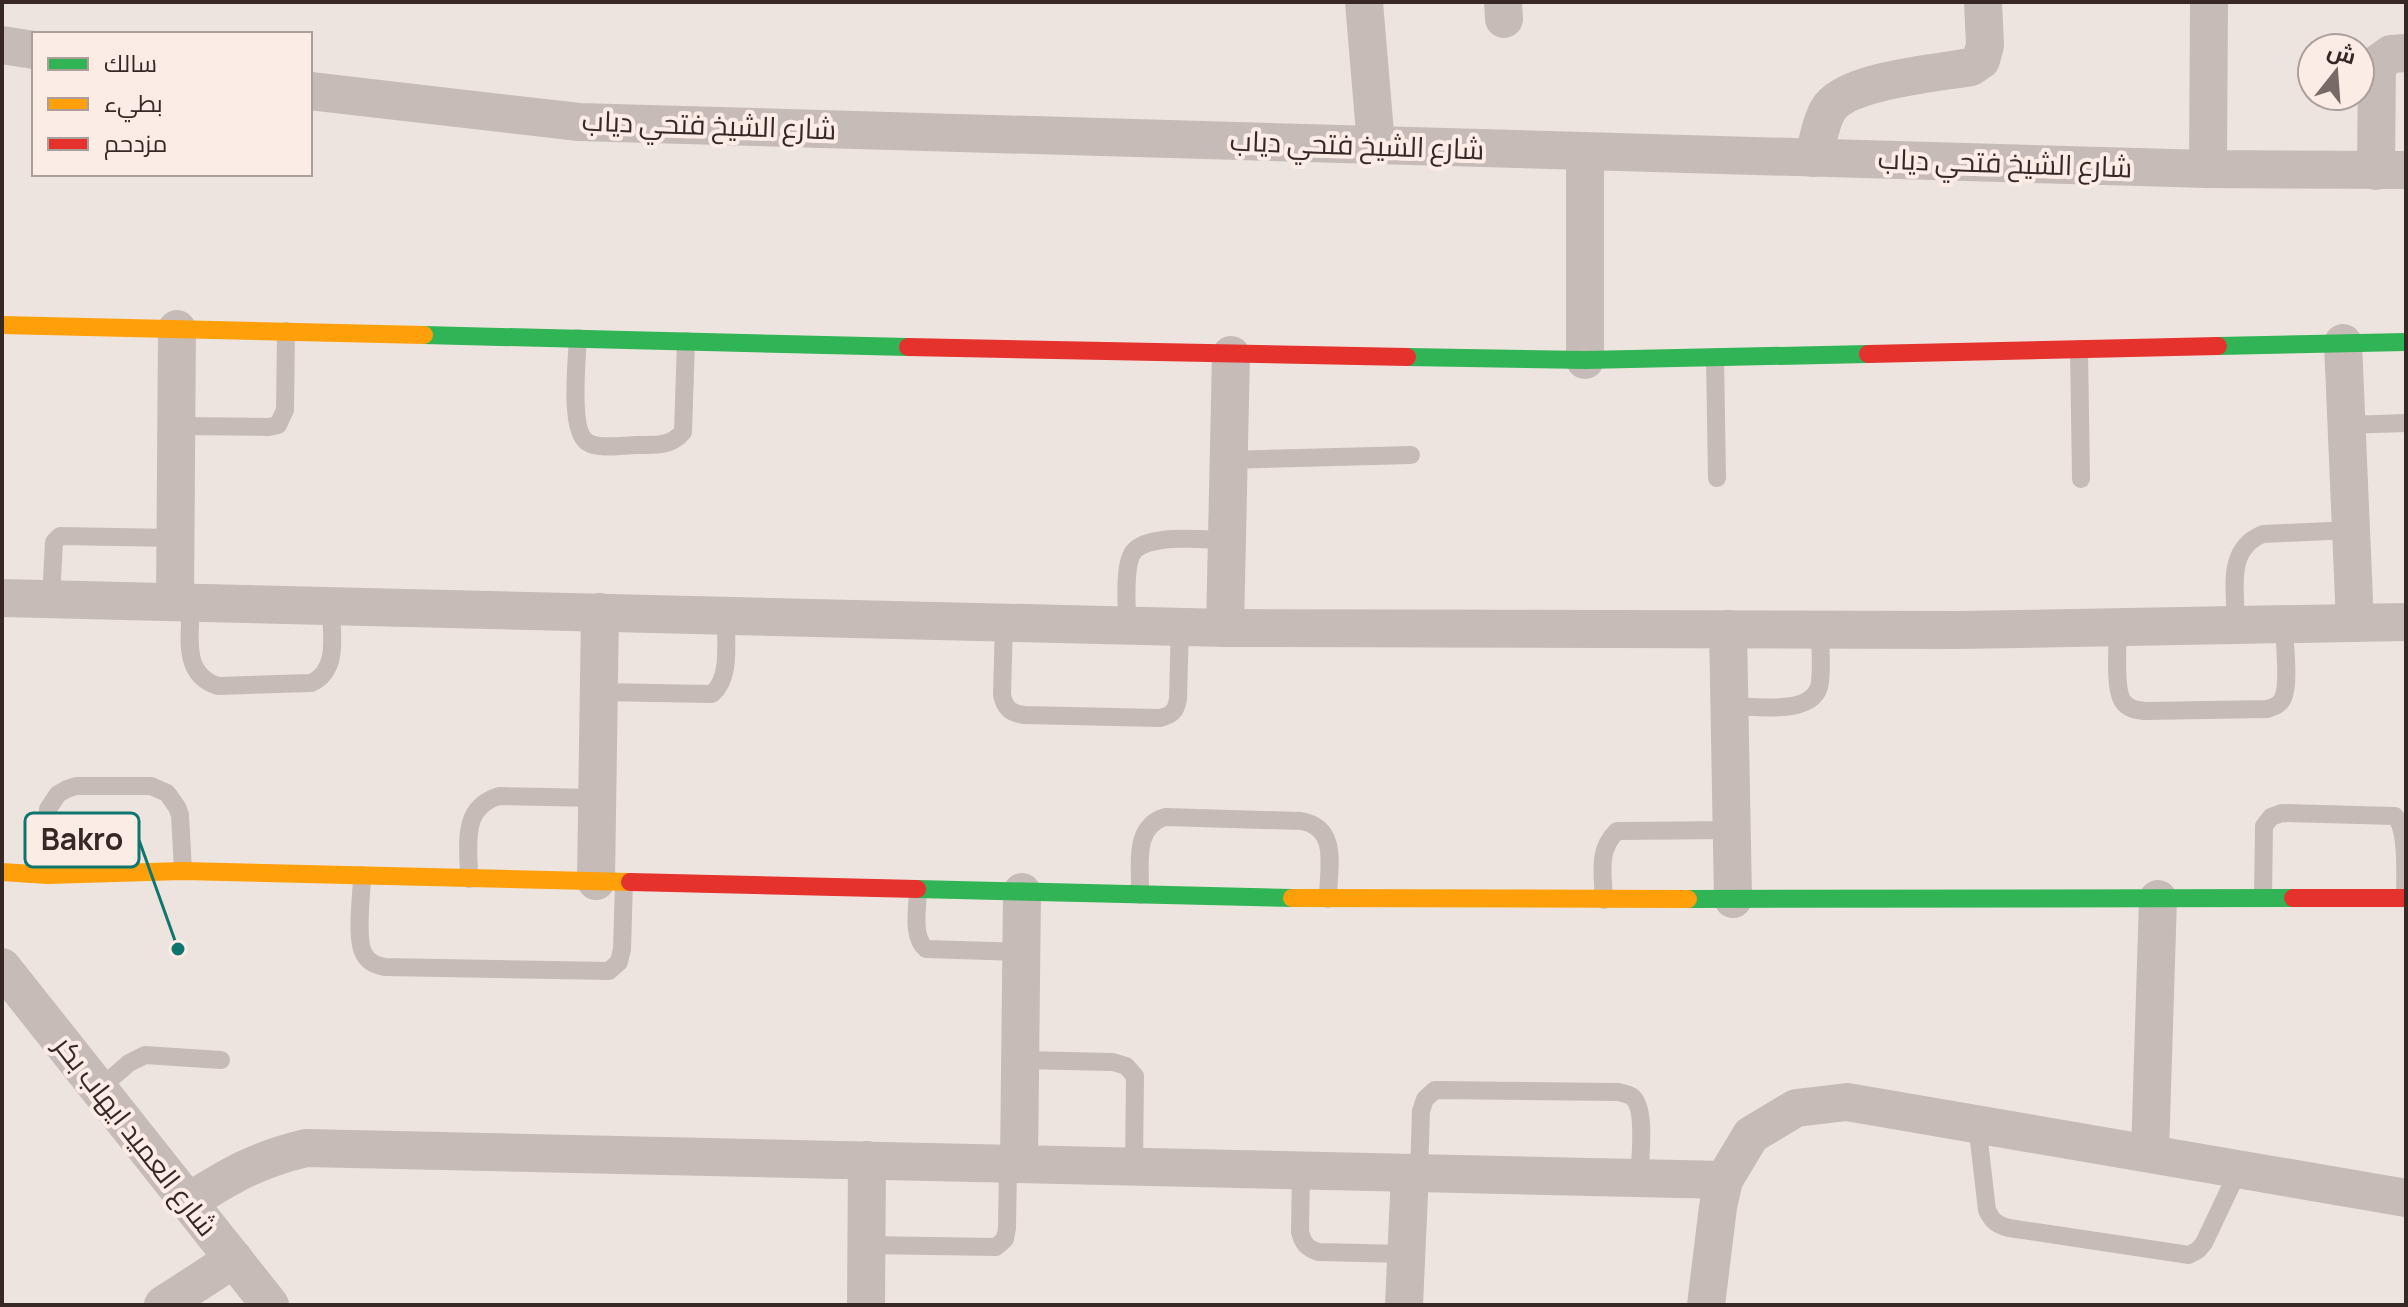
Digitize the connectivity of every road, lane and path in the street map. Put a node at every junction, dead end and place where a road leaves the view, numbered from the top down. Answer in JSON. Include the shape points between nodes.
{"nodes":[{"id":1,"x":1364,"y":2,"type":"edge"},
{"id":2,"x":1983,"y":2,"type":"edge"},
{"id":3,"x":2209,"y":2,"type":"edge"},
{"id":4,"x":2,"y":45,"type":"edge"},
{"id":5,"x":32,"y":50,"type":"edge"},
{"id":6,"x":2406,"y":53,"type":"edge"},
{"id":7,"x":312,"y":91,"type":"edge"},
{"id":8,"x":1376,"y":145,"type":"junction"},
{"id":9,"x":1585,"y":152,"type":"junction"},
{"id":10,"x":1813,"y":158,"type":"junction"},
{"id":11,"x":2208,"y":169,"type":"junction"},
{"id":12,"x":2391,"y":171,"type":"edge"},
{"id":13,"x":2,"y":325,"type":"edge"},
{"id":14,"x":177,"y":329,"type":"junction"},
{"id":15,"x":286,"y":331,"type":"junction"},
{"id":16,"x":578,"y":338,"type":"junction"},
{"id":17,"x":686,"y":341,"type":"junction"},
{"id":18,"x":2406,"y":342,"type":"edge"},
{"id":19,"x":2343,"y":343,"type":"junction"},
{"id":20,"x":2079,"y":349,"type":"junction"},
{"id":21,"x":1231,"y":355,"type":"junction"},
{"id":22,"x":1715,"y":357,"type":"junction"},
{"id":23,"x":1585,"y":360,"type":"junction"},
{"id":24,"x":2406,"y":423,"type":"edge"},
{"id":25,"x":2346,"y":425,"type":"junction"},
{"id":26,"x":176,"y":426,"type":"junction"},
{"id":27,"x":1411,"y":455,"type":"dead end"},
{"id":28,"x":1228,"y":460,"type":"junction"},
{"id":29,"x":1717,"y":478,"type":"dead end"},
{"id":30,"x":2081,"y":479,"type":"dead end"},
{"id":31,"x":2351,"y":530,"type":"junction"},
{"id":32,"x":175,"y":538,"type":"junction"},
{"id":33,"x":1227,"y":540,"type":"junction"},
{"id":34,"x":2,"y":598,"type":"edge"},
{"id":35,"x":51,"y":598,"type":"junction"},
{"id":36,"x":183,"y":601,"type":"junction"},
{"id":37,"x":331,"y":607,"type":"junction"},
{"id":38,"x":600,"y":612,"type":"junction"},
{"id":39,"x":726,"y":615,"type":"junction"},
{"id":40,"x":1004,"y":622,"type":"junction"},
{"id":41,"x":2406,"y":622,"type":"edge"},
{"id":42,"x":2355,"y":623,"type":"junction"},
{"id":43,"x":2284,"y":624,"type":"junction"},
{"id":44,"x":1127,"y":625,"type":"junction"},
{"id":45,"x":2236,"y":625,"type":"junction"},
{"id":46,"x":1180,"y":626,"type":"junction"},
{"id":47,"x":2118,"y":627,"type":"junction"},
{"id":48,"x":1225,"y":628,"type":"junction"},
{"id":49,"x":1728,"y":629,"type":"junction"},
{"id":50,"x":1820,"y":630,"type":"junction"},
{"id":51,"x":599,"y":692,"type":"junction"},
{"id":52,"x":1730,"y":706,"type":"junction"},
{"id":53,"x":597,"y":798,"type":"junction"},
{"id":54,"x":1732,"y":830,"type":"junction"},
{"id":55,"x":183,"y":871,"type":"junction"},
{"id":56,"x":2,"y":872,"type":"edge"},
{"id":57,"x":47,"y":875,"type":"junction"},
{"id":58,"x":362,"y":875,"type":"junction"},
{"id":59,"x":469,"y":879,"type":"junction"},
{"id":60,"x":610,"y":882,"type":"junction"},
{"id":61,"x":918,"y":889,"type":"junction"},
{"id":62,"x":1022,"y":892,"type":"junction"},
{"id":63,"x":1140,"y":895,"type":"junction"},
{"id":64,"x":2263,"y":898,"type":"junction"},
{"id":65,"x":2406,"y":898,"type":"edge"},
{"id":66,"x":1328,"y":899,"type":"junction"},
{"id":67,"x":1733,"y":899,"type":"junction"},
{"id":68,"x":2158,"y":899,"type":"junction"},
{"id":69,"x":1604,"y":900,"type":"junction"},
{"id":70,"x":1022,"y":952,"type":"junction"},
{"id":71,"x":2,"y":967,"type":"edge"},
{"id":72,"x":221,"y":1060,"type":"dead end"},
{"id":73,"x":1021,"y":1060,"type":"junction"},
{"id":74,"x":99,"y":1089,"type":"junction"},
{"id":75,"x":1977,"y":1124,"type":"junction"},
{"id":76,"x":2150,"y":1153,"type":"junction"},
{"id":77,"x":867,"y":1160,"type":"junction"},
{"id":78,"x":1014,"y":1164,"type":"junction"},
{"id":79,"x":1134,"y":1166,"type":"junction"},
{"id":80,"x":2239,"y":1169,"type":"junction"},
{"id":81,"x":1301,"y":1170,"type":"junction"},
{"id":82,"x":1415,"y":1173,"type":"junction"},
{"id":83,"x":1639,"y":1179,"type":"junction"},
{"id":84,"x":1724,"y":1180,"type":"junction"},
{"id":85,"x":2406,"y":1198,"type":"edge"},
{"id":86,"x":188,"y":1202,"type":"junction"},
{"id":87,"x":867,"y":1245,"type":"junction"},
{"id":88,"x":1406,"y":1254,"type":"junction"},
{"id":89,"x":234,"y":1259,"type":"junction"},
{"id":90,"x":163,"y":1305,"type":"edge"},
{"id":91,"x":270,"y":1305,"type":"edge"},
{"id":92,"x":866,"y":1305,"type":"edge"},
{"id":93,"x":1404,"y":1305,"type":"edge"},
{"id":94,"x":1706,"y":1305,"type":"edge"}],
"edges":[{"from":1,"to":8,"type":"street"},
{"from":2,"to":10,"type":"street","via":[[1981,60],[1971,67],[1878,82],[1849,93],[1829,107]]},
{"from":3,"to":11,"type":"street"},
{"from":4,"to":5,"type":"street"},
{"from":6,"to":12,"type":"street","via":[[2391,54],[2377,64]]},
{"from":7,"to":8,"type":"street","name":"شارع الشيخ فتحي دياب","via":[[579,122]]},
{"from":8,"to":9,"type":"street","name":"شارع الشيخ فتحي دياب"},
{"from":9,"to":10,"type":"street","name":"شارع الشيخ فتحي دياب"},
{"from":9,"to":23,"type":"street"},
{"from":10,"to":11,"type":"street","name":"شارع الشيخ فتحي دياب"},
{"from":11,"to":12,"type":"street","name":"شارع الشيخ فتحي دياب"},
{"from":13,"to":14,"type":"street"},
{"from":14,"to":15,"type":"street"},
{"from":14,"to":26,"type":"street"},
{"from":15,"to":16,"type":"street"},
{"from":15,"to":26,"type":"lane","via":[[285,410],[278,425]]},
{"from":16,"to":17,"type":"street"},
{"from":16,"to":17,"type":"lane","via":[[579,434],[589,444],[603,445],[664,444],[683,432]]},
{"from":17,"to":21,"type":"street"},
{"from":18,"to":19,"type":"street"},
{"from":19,"to":20,"type":"street"},
{"from":19,"to":25,"type":"street"},
{"from":20,"to":22,"type":"street"},
{"from":20,"to":30,"type":"lane"},
{"from":21,"to":23,"type":"street"},
{"from":21,"to":28,"type":"street"},
{"from":22,"to":23,"type":"street"},
{"from":22,"to":29,"type":"lane"},
{"from":24,"to":25,"type":"lane"},
{"from":25,"to":31,"type":"street"},
{"from":26,"to":32,"type":"street"},
{"from":27,"to":28,"type":"lane"},
{"from":28,"to":33,"type":"street"},
{"from":31,"to":42,"type":"street"},
{"from":31,"to":45,"type":"lane","via":[[2250,539],[2236,562]]},
{"from":32,"to":35,"type":"lane","via":[[60,536],[54,542]]},
{"from":32,"to":36,"type":"street"},
{"from":33,"to":44,"type":"lane","via":[[1141,544],[1129,567]]},
{"from":33,"to":48,"type":"street"},
{"from":34,"to":35,"type":"street"},
{"from":35,"to":36,"type":"street"},
{"from":36,"to":37,"type":"street"},
{"from":36,"to":37,"type":"lane","via":[[192,664],[204,681],[218,686],[319,679],[330,666]]},
{"from":37,"to":38,"type":"street"},
{"from":38,"to":39,"type":"street"},
{"from":38,"to":51,"type":"street"},
{"from":39,"to":40,"type":"street"},
{"from":39,"to":51,"type":"lane","via":[[725,676],[712,694]]},
{"from":40,"to":44,"type":"street"},
{"from":40,"to":46,"type":"lane","via":[[1002,695],[1013,713],[1024,715],[1170,716],[1178,699]]},
{"from":41,"to":42,"type":"street"},
{"from":42,"to":43,"type":"street"},
{"from":43,"to":45,"type":"street"},
{"from":43,"to":47,"type":"lane","via":[[2285,687],[2277,706],[2191,711],[2145,711],[2122,701]]},
{"from":44,"to":46,"type":"street"},
{"from":45,"to":47,"type":"street"},
{"from":46,"to":48,"type":"street"},
{"from":47,"to":50,"type":"street"},
{"from":48,"to":49,"type":"street"},
{"from":49,"to":50,"type":"street"},
{"from":49,"to":52,"type":"street"},
{"from":50,"to":52,"type":"lane","via":[[1820,684],[1808,703]]},
{"from":51,"to":53,"type":"street"},
{"from":52,"to":54,"type":"street"},
{"from":53,"to":59,"type":"lane","via":[[499,796],[484,801],[470,826]]},
{"from":53,"to":60,"type":"street"},
{"from":54,"to":67,"type":"street"},
{"from":54,"to":69,"type":"lane","via":[[1617,831],[1603,854]]},
{"from":55,"to":57,"type":"street"},
{"from":55,"to":57,"type":"lane","via":[[180,815],[167,793],[142,785],[89,786],[58,794],[48,809]]},
{"from":55,"to":58,"type":"street"},
{"from":56,"to":57,"type":"street"},
{"from":58,"to":59,"type":"street"},
{"from":58,"to":60,"type":"lane","via":[[360,945],[364,956],[385,967],[609,971],[619,962],[622,949]]},
{"from":59,"to":60,"type":"street"},
{"from":60,"to":61,"type":"street"},
{"from":61,"to":62,"type":"street"},
{"from":61,"to":70,"type":"lane","via":[[917,936],[926,949]]},
{"from":62,"to":63,"type":"street"},
{"from":62,"to":70,"type":"street"},
{"from":63,"to":66,"type":"street"},
{"from":63,"to":66,"type":"lane","via":[[1144,830],[1165,817],[1314,823],[1329,844]]},
{"from":64,"to":65,"type":"street"},
{"from":64,"to":65,"type":"lane","via":[[2264,826],[2282,813],[2395,816],[2405,834]]},
{"from":64,"to":68,"type":"street"},
{"from":66,"to":69,"type":"street"},
{"from":67,"to":68,"type":"street"},
{"from":67,"to":69,"type":"street"},
{"from":68,"to":76,"type":"street"},
{"from":70,"to":73,"type":"street"},
{"from":71,"to":74,"type":"street","name":"شارع العميد ايهاب بكر"},
{"from":72,"to":74,"type":"lane","via":[[145,1055]]},
{"from":73,"to":78,"type":"street"},
{"from":73,"to":79,"type":"lane","via":[[1126,1066],[1135,1076]]},
{"from":74,"to":86,"type":"street","name":"شارع العميد ايهاب بكر"},
{"from":75,"to":76,"type":"street"},
{"from":75,"to":80,"type":"lane","via":[[1987,1210],[1991,1219],[2009,1228],[2189,1255],[2204,1243]]},
{"from":75,"to":84,"type":"street","via":[[1847,1102],[1796,1108],[1751,1135]]},
{"from":76,"to":80,"type":"street"},
{"from":77,"to":78,"type":"street"},
{"from":77,"to":86,"type":"street","via":[[306,1148],[268,1157]]},
{"from":77,"to":87,"type":"street"},
{"from":78,"to":79,"type":"street"},
{"from":78,"to":87,"type":"lane","via":[[1005,1239],[996,1247]]},
{"from":79,"to":81,"type":"street"},
{"from":80,"to":85,"type":"street"},
{"from":81,"to":82,"type":"street"},
{"from":81,"to":88,"type":"lane","via":[[1300,1232],[1309,1249]]},
{"from":82,"to":83,"type":"street"},
{"from":82,"to":83,"type":"lane","via":[[1421,1111],[1435,1090],[1587,1091],[1630,1095],[1638,1104]]},
{"from":82,"to":88,"type":"street"},
{"from":83,"to":84,"type":"street"},
{"from":84,"to":94,"type":"street"},
{"from":86,"to":89,"type":"street","name":"شارع العميد ايهاب بكر"},
{"from":87,"to":92,"type":"street"},
{"from":88,"to":93,"type":"street"},
{"from":89,"to":90,"type":"street"},
{"from":89,"to":91,"type":"street","name":"شارع العميد ايهاب بكر"}]}
